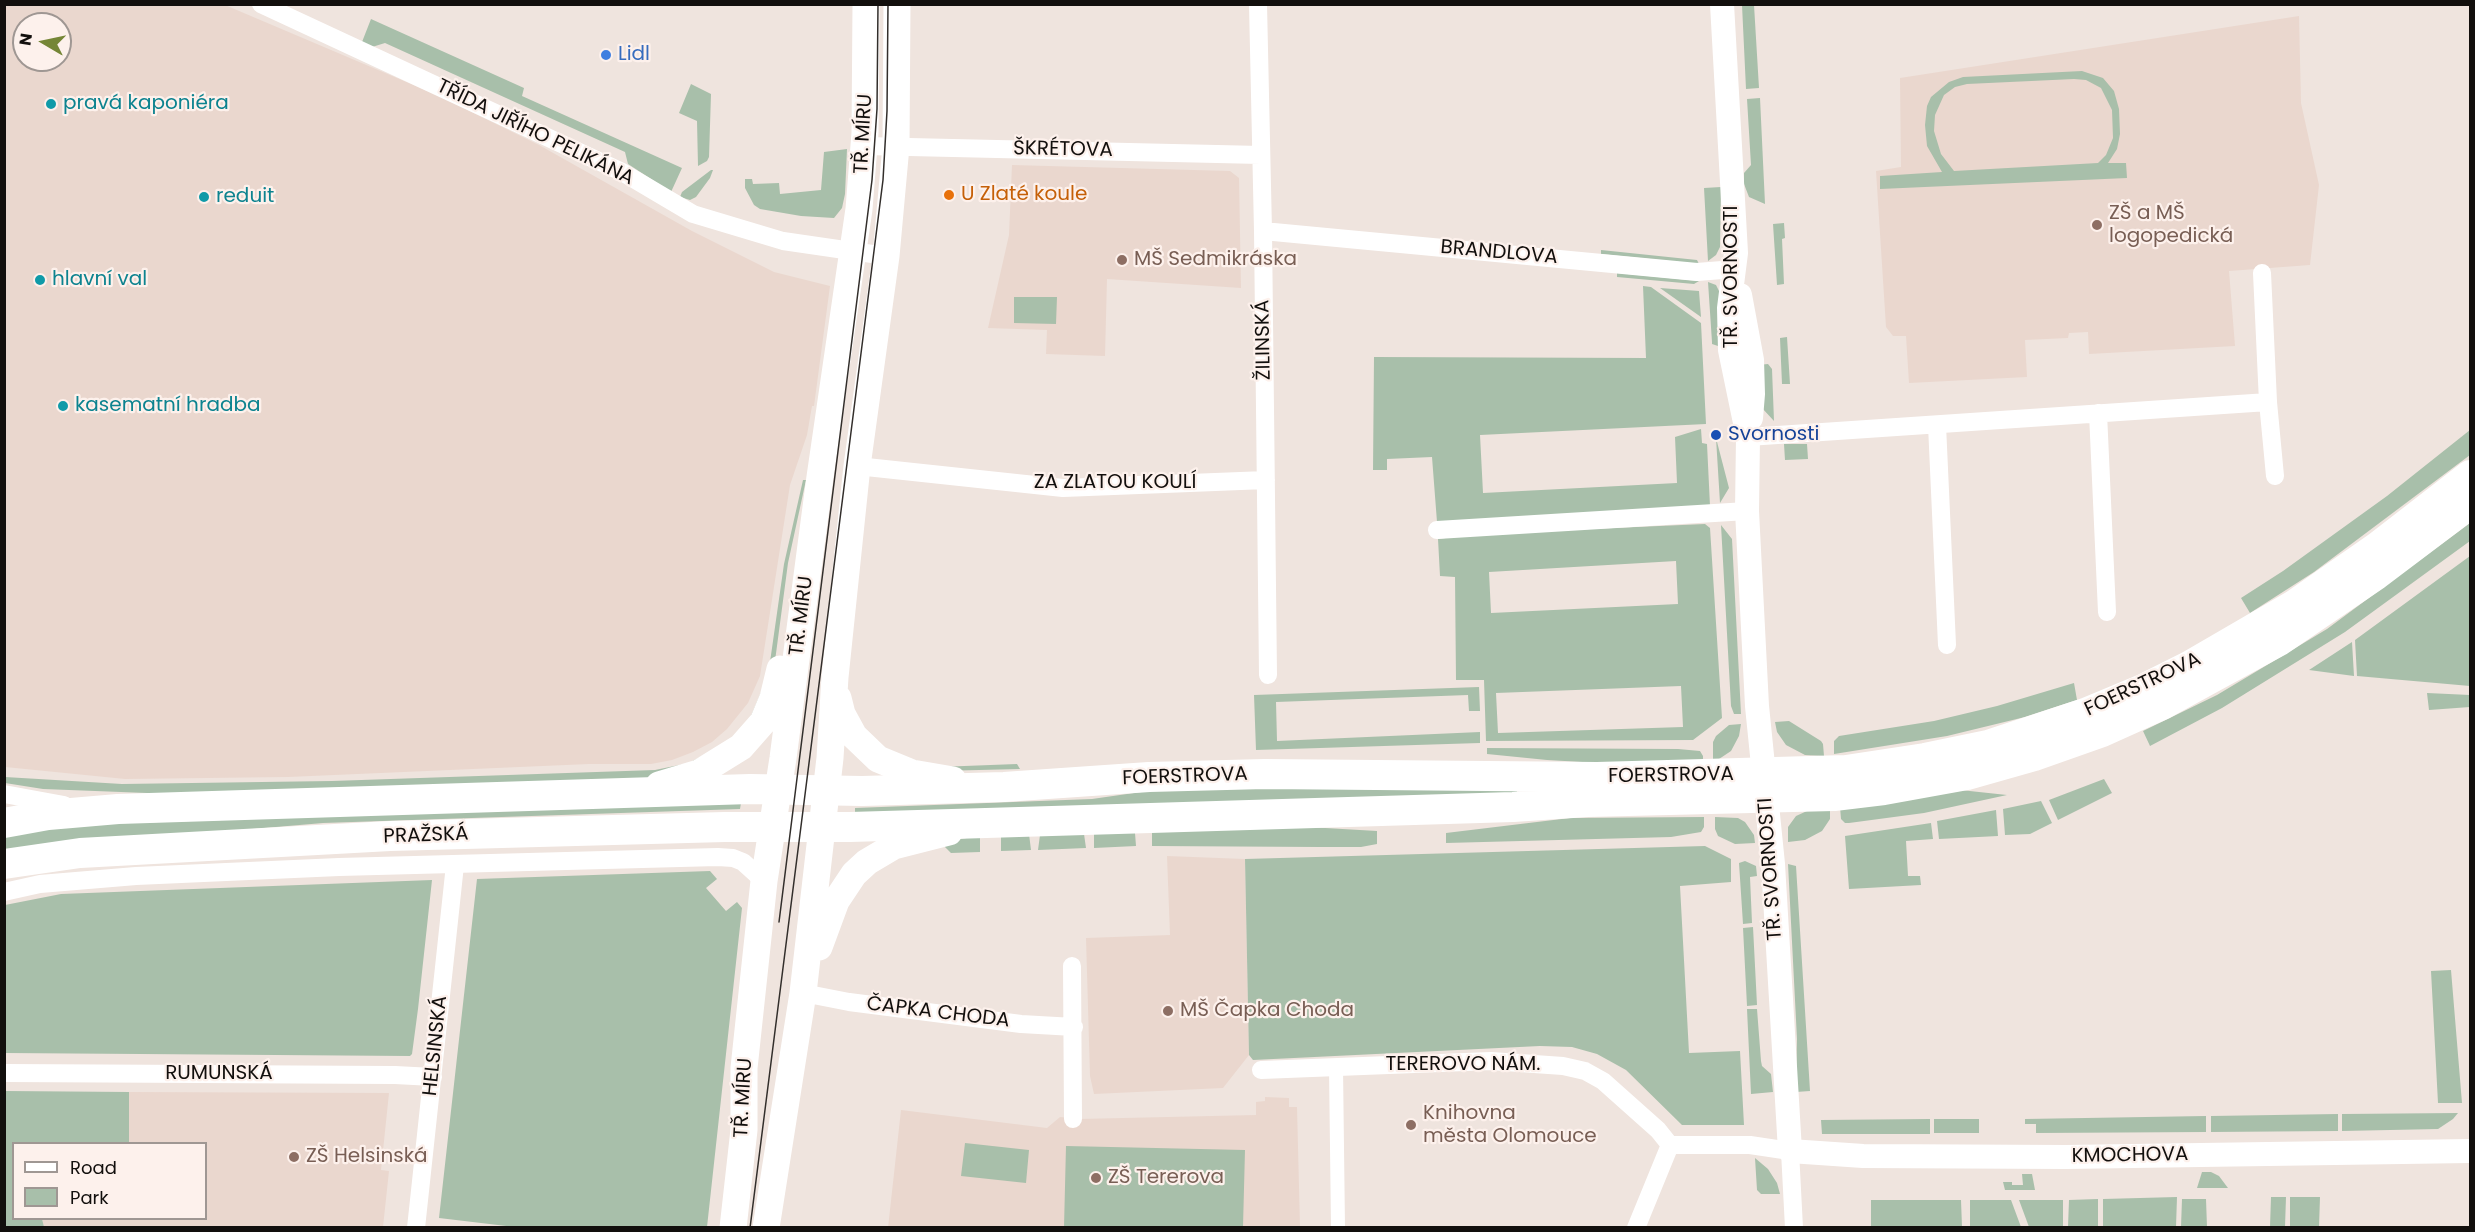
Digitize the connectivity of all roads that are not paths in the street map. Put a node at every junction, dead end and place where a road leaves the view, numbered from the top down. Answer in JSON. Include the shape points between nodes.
{"nodes":[{"id":1,"x":261,"y":4,"type":"edge"},
{"id":2,"x":866,"y":4,"type":"edge"},
{"id":3,"x":897,"y":4,"type":"edge"},
{"id":4,"x":1258,"y":4,"type":"edge"},
{"id":5,"x":1722,"y":4,"type":"edge"},
{"id":6,"x":865,"y":146,"type":"junction"},
{"id":7,"x":896,"y":146,"type":"junction"},
{"id":8,"x":1262,"y":155,"type":"junction"},
{"id":9,"x":1263,"y":231,"type":"junction"},
{"id":10,"x":854,"y":252,"type":"junction"},
{"id":11,"x":886,"y":256,"type":"junction"},
{"id":12,"x":1735,"y":269,"type":"junction"},
{"id":13,"x":2262,"y":273,"type":"dead end"},
{"id":14,"x":2268,"y":402,"type":"junction"},
{"id":15,"x":2098,"y":414,"type":"junction"},
{"id":16,"x":1937,"y":425,"type":"junction"},
{"id":17,"x":1748,"y":437,"type":"junction"},
{"id":18,"x":857,"y":466,"type":"junction"},
{"id":19,"x":2470,"y":475,"type":"edge"},
{"id":20,"x":2275,"y":476,"type":"dead end"},
{"id":21,"x":820,"y":477,"type":"junction"},
{"id":22,"x":1266,"y":480,"type":"junction"},
{"id":23,"x":2470,"y":504,"type":"edge"},
{"id":24,"x":1747,"y":511,"type":"junction"},
{"id":25,"x":1437,"y":530,"type":"dead end"},
{"id":26,"x":2108,"y":612,"type":"dead end"},
{"id":27,"x":1947,"y":645,"type":"dead end"},
{"id":28,"x":1268,"y":675,"type":"dead end"},
{"id":29,"x":835,"y":677,"type":"junction"},
{"id":30,"x":1765,"y":786,"type":"junction"},
{"id":31,"x":1004,"y":787,"type":"junction"},
{"id":32,"x":787,"y":790,"type":"junction"},
{"id":33,"x":826,"y":790,"type":"junction"},
{"id":34,"x":4,"y":794,"type":"edge"},
{"id":35,"x":615,"y":794,"type":"junction"},
{"id":36,"x":98,"y":811,"type":"junction"},
{"id":37,"x":4,"y":823,"type":"edge"},
{"id":38,"x":986,"y":823,"type":"junction"},
{"id":39,"x":772,"y":827,"type":"junction"},
{"id":40,"x":836,"y":827,"type":"junction"},
{"id":41,"x":4,"y":864,"type":"edge"},
{"id":42,"x":455,"y":865,"type":"junction"},
{"id":43,"x":764,"y":881,"type":"junction"},
{"id":44,"x":4,"y":892,"type":"edge"},
{"id":45,"x":1072,"y":966,"type":"dead end"},
{"id":46,"x":803,"y":993,"type":"junction"},
{"id":47,"x":1074,"y":1027,"type":"junction"},
{"id":48,"x":1336,"y":1067,"type":"junction"},
{"id":49,"x":1261,"y":1070,"type":"dead end"},
{"id":50,"x":4,"y":1073,"type":"edge"},
{"id":51,"x":433,"y":1077,"type":"junction"},
{"id":52,"x":1074,"y":1119,"type":"dead end"},
{"id":53,"x":1670,"y":1145,"type":"junction"},
{"id":54,"x":1790,"y":1151,"type":"junction"},
{"id":55,"x":2470,"y":1151,"type":"edge"},
{"id":56,"x":416,"y":1227,"type":"edge"},
{"id":57,"x":733,"y":1227,"type":"edge"},
{"id":58,"x":766,"y":1227,"type":"edge"},
{"id":59,"x":1338,"y":1227,"type":"edge"},
{"id":60,"x":1636,"y":1227,"type":"edge"},
{"id":61,"x":1794,"y":1227,"type":"edge"}],
"edges":[{"from":1,"to":10,"type":"street","name":"TŘÍDA JIŘÍHO PELIKÁNA","via":[[622,172],[693,214],[783,241]]},
{"from":2,"to":6,"type":"main road","name":"TŘ. MÍRU"},
{"from":3,"to":7,"type":"main road","name":"TŘ. MÍRU"},
{"from":4,"to":8,"type":"street","name":"ŽILINSKÁ"},
{"from":5,"to":12,"type":"street","name":"TŘ. SVORNOSTI"},
{"from":6,"to":7,"type":"street","name":"ŠKRÉTOVA"},
{"from":6,"to":10,"type":"main road","name":"TŘ. MÍRU"},
{"from":7,"to":8,"type":"street","name":"ŠKRÉTOVA"},
{"from":7,"to":11,"type":"main road","name":"TŘ. MÍRU"},
{"from":8,"to":9,"type":"street","name":"ŽILINSKÁ"},
{"from":9,"to":12,"type":"street","name":"BRANDLOVA","via":[[1697,272]]},
{"from":9,"to":22,"type":"street","name":"ŽILINSKÁ"},
{"from":10,"to":11,"type":"street","name":"TŘÍDA JIŘÍHO PELIKÁNA"},
{"from":10,"to":21,"type":"main road","name":"TŘ. MÍRU"},
{"from":11,"to":18,"type":"main road","name":"TŘ. MÍRU"},
{"from":12,"to":17,"type":"street","name":"TŘ. SVORNOSTI","via":[[1730,350]]},
{"from":13,"to":14,"type":"street"},
{"from":14,"to":15,"type":"street"},
{"from":14,"to":20,"type":"street"},
{"from":15,"to":16,"type":"street"},
{"from":15,"to":26,"type":"street"},
{"from":16,"to":17,"type":"street"},
{"from":16,"to":27,"type":"street"},
{"from":17,"to":24,"type":"street","name":"TŘ. SVORNOSTI"},
{"from":18,"to":22,"type":"street","name":"ZA ZLATOU KOULÍ","via":[[1062,488]]},
{"from":18,"to":29,"type":"main road","name":"TŘ. MÍRU"},
{"from":19,"to":30,"type":"main road","name":"FOERSTROVA","via":[[2270,621],[2189,666],[2112,702],[1988,745]]},
{"from":21,"to":32,"type":"main road","name":"TŘ. MÍRU"},
{"from":21,"to":35,"type":"main road","via":[[797,549],[777,685],[763,722],[741,747],[699,774]]},
{"from":22,"to":28,"type":"street","name":"ŽILINSKÁ"},
{"from":23,"to":30,"type":"main road","name":"FOERSTROVA","via":[[2368,581],[2279,640],[2187,693],[2102,732],[2034,756],[1947,779],[1844,795]]},
{"from":24,"to":25,"type":"street"},
{"from":24,"to":30,"type":"street","name":"TŘ. SVORNOSTI"},
{"from":29,"to":31,"type":"main road","via":[[846,724],[878,759],[921,776]]},
{"from":29,"to":33,"type":"main road","name":"TŘ. MÍRU"},
{"from":30,"to":31,"type":"main road","name":"FOERSTROVA","via":[[1264,774]]},
{"from":30,"to":38,"type":"main road","name":"FOERSTROVA","via":[[1513,807]]},
{"from":30,"to":54,"type":"street","name":"TŘ. SVORNOSTI"},
{"from":31,"to":33,"type":"main road","name":"FOERSTROVA"},
{"from":32,"to":33,"type":"main road","name":"FOERSTROVA"},
{"from":32,"to":35,"type":"main road","name":"PRAŽSKÁ"},
{"from":32,"to":39,"type":"main road","name":"TŘ. MÍRU"},
{"from":33,"to":40,"type":"main road","name":"TŘ. MÍRU"},
{"from":34,"to":36,"type":"street"},
{"from":35,"to":36,"type":"main road","name":"PRAŽSKÁ"},
{"from":36,"to":37,"type":"main road","name":"PRAŽSKÁ"},
{"from":38,"to":40,"type":"main road","name":"FOERSTROVA"},
{"from":38,"to":46,"type":"main road","via":[[902,844],[867,862],[854,874],[836,902]]},
{"from":39,"to":40,"type":"main road","name":"PRAŽSKÁ"},
{"from":39,"to":41,"type":"main road","name":"PRAŽSKÁ","via":[[390,836],[80,853]]},
{"from":39,"to":43,"type":"main road","name":"TŘ. MÍRU"},
{"from":40,"to":46,"type":"main road","name":"TŘ. MÍRU"},
{"from":42,"to":43,"type":"street","name":"PRAŽSKÁ","via":[[718,857],[743,862]]},
{"from":42,"to":44,"type":"street","name":"PRAŽSKÁ","via":[[85,879]]},
{"from":42,"to":51,"type":"street","name":"HELSINSKÁ"},
{"from":43,"to":57,"type":"main road","name":"TŘ. MÍRU","via":[[744,1068],[744,1130]]},
{"from":45,"to":47,"type":"street"},
{"from":46,"to":47,"type":"street","name":"ČAPKA CHODA","via":[[1021,1024]]},
{"from":46,"to":58,"type":"main road","name":"TŘ. MÍRU"},
{"from":47,"to":52,"type":"street"},
{"from":48,"to":49,"type":"street","name":"TEREROVO NÁM."},
{"from":48,"to":53,"type":"street","name":"TEREROVO NÁM.","via":[[1491,1061],[1575,1068],[1603,1081]]},
{"from":48,"to":59,"type":"street"},
{"from":50,"to":51,"type":"street","name":"RUMUNSKÁ"},
{"from":51,"to":56,"type":"street","name":"HELSINSKÁ"},
{"from":53,"to":54,"type":"street","via":[[1750,1145]]},
{"from":53,"to":60,"type":"street"},
{"from":54,"to":55,"type":"street","name":"KMOCHOVA","via":[[1863,1156],[2066,1157]]},
{"from":54,"to":61,"type":"street","name":"TŘ. SVORNOSTI"}]}
